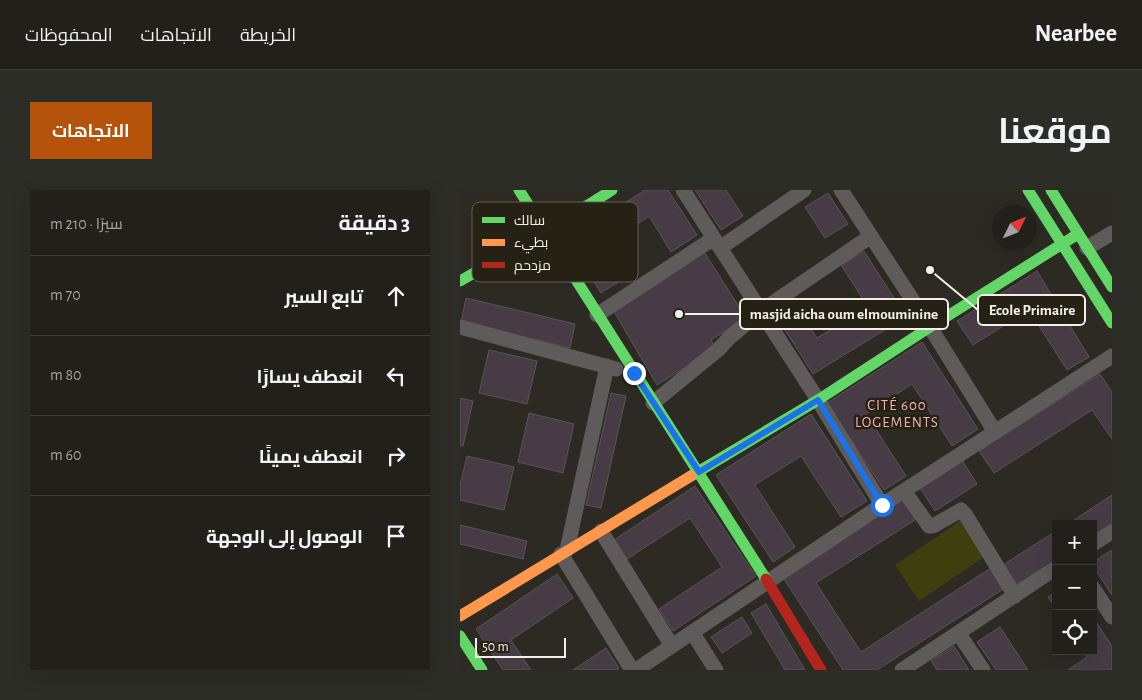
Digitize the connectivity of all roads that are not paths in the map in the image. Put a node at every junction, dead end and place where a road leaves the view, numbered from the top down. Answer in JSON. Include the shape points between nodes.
{"nodes":[{"id":1,"x":519,"y":190,"type":"edge"},
{"id":2,"x":612,"y":190,"type":"edge"},
{"id":3,"x":683,"y":190,"type":"edge"},
{"id":4,"x":804,"y":190,"type":"edge"},
{"id":5,"x":840,"y":190,"type":"edge"},
{"id":6,"x":1028,"y":190,"type":"edge"},
{"id":7,"x":1051,"y":190,"type":"edge"},
{"id":8,"x":526,"y":202,"type":"edge"},
{"id":9,"x":593,"y":202,"type":"edge"},
{"id":10,"x":1112,"y":233,"type":"edge"},
{"id":11,"x":1078,"y":234,"type":"junction"},
{"id":12,"x":871,"y":236,"type":"junction"},
{"id":13,"x":717,"y":243,"type":"junction"},
{"id":14,"x":1062,"y":244,"type":"junction"},
{"id":15,"x":1087,"y":248,"type":"junction"},
{"id":16,"x":472,"y":274,"type":"edge"},
{"id":17,"x":460,"y":281,"type":"edge"},
{"id":18,"x":576,"y":282,"type":"edge"},
{"id":19,"x":1112,"y":287,"type":"edge"},
{"id":20,"x":760,"y":311,"type":"junction"},
{"id":21,"x":597,"y":316,"type":"junction"},
{"id":22,"x":1112,"y":323,"type":"edge"},
{"id":23,"x":460,"y":327,"type":"edge"},
{"id":24,"x":930,"y":327,"type":"junction"},
{"id":25,"x":1112,"y":356,"type":"edge"},
{"id":26,"x":607,"y":366,"type":"junction"},
{"id":27,"x":634,"y":373,"type":"junction"},
{"id":28,"x":818,"y":400,"type":"junction"},
{"id":29,"x":653,"y":403,"type":"junction"},
{"id":30,"x":995,"y":432,"type":"junction"},
{"id":31,"x":699,"y":472,"type":"junction"},
{"id":32,"x":904,"y":491,"type":"junction"},
{"id":33,"x":882,"y":505,"type":"junction"},
{"id":34,"x":601,"y":531,"type":"junction"},
{"id":35,"x":1112,"y":532,"type":"edge"},
{"id":36,"x":1097,"y":541,"type":"edge"},
{"id":37,"x":564,"y":552,"type":"junction"},
{"id":38,"x":1052,"y":571,"type":"edge"},
{"id":39,"x":768,"y":582,"type":"junction"},
{"id":40,"x":1097,"y":594,"type":"edge"},
{"id":41,"x":1015,"y":596,"type":"junction"},
{"id":42,"x":460,"y":616,"type":"edge"},
{"id":43,"x":1112,"y":617,"type":"edge"},
{"id":44,"x":692,"y":632,"type":"junction"},
{"id":45,"x":959,"y":634,"type":"junction"},
{"id":46,"x":460,"y":636,"type":"edge"},
{"id":47,"x":672,"y":646,"type":"junction"},
{"id":48,"x":482,"y":670,"type":"edge"},
{"id":49,"x":634,"y":670,"type":"edge"},
{"id":50,"x":716,"y":670,"type":"edge"},
{"id":51,"x":821,"y":670,"type":"edge"},
{"id":52,"x":902,"y":670,"type":"edge"},
{"id":53,"x":983,"y":670,"type":"edge"}],
"edges":[{"from":1,"to":8,"type":"street"},
{"from":2,"to":9,"type":"street"},
{"from":3,"to":13,"type":"street"},
{"from":4,"to":13,"type":"street"},
{"from":5,"to":12,"type":"street"},
{"from":6,"to":14,"type":"street"},
{"from":7,"to":11,"type":"street"},
{"from":10,"to":15,"type":"street"},
{"from":11,"to":14,"type":"street"},
{"from":11,"to":15,"type":"street"},
{"from":12,"to":20,"type":"street"},
{"from":12,"to":24,"type":"street"},
{"from":13,"to":20,"type":"street"},
{"from":13,"to":21,"type":"street"},
{"from":14,"to":22,"type":"street"},
{"from":14,"to":24,"type":"street"},
{"from":15,"to":19,"type":"street"},
{"from":16,"to":17,"type":"street"},
{"from":18,"to":21,"type":"street"},
{"from":20,"to":28,"type":"street"},
{"from":20,"to":29,"type":"street"},
{"from":21,"to":27,"type":"street"},
{"from":23,"to":26,"type":"street"},
{"from":24,"to":28,"type":"street"},
{"from":24,"to":30,"type":"street"},
{"from":25,"to":30,"type":"street"},
{"from":26,"to":27,"type":"street"},
{"from":26,"to":37,"type":"street"},
{"from":27,"to":29,"type":"street"},
{"from":28,"to":31,"type":"street"},
{"from":28,"to":33,"type":"street"},
{"from":29,"to":31,"type":"street"},
{"from":30,"to":32,"type":"street"},
{"from":31,"to":34,"type":"street"},
{"from":31,"to":39,"type":"street"},
{"from":32,"to":33,"type":"street"},
{"from":32,"to":41,"type":"street","via":[[929,526],[961,510],[966,514]]},
{"from":33,"to":39,"type":"street"},
{"from":34,"to":37,"type":"street"},
{"from":34,"to":47,"type":"street"},
{"from":35,"to":36,"type":"street"},
{"from":37,"to":42,"type":"street"},
{"from":37,"to":49,"type":"street"},
{"from":38,"to":41,"type":"street"},
{"from":39,"to":44,"type":"street"},
{"from":39,"to":51,"type":"street"},
{"from":40,"to":43,"type":"street"},
{"from":41,"to":45,"type":"street"},
{"from":44,"to":47,"type":"street"},
{"from":44,"to":50,"type":"street"},
{"from":45,"to":52,"type":"street"},
{"from":45,"to":53,"type":"street"},
{"from":46,"to":48,"type":"street"},
{"from":47,"to":49,"type":"street"}]}
